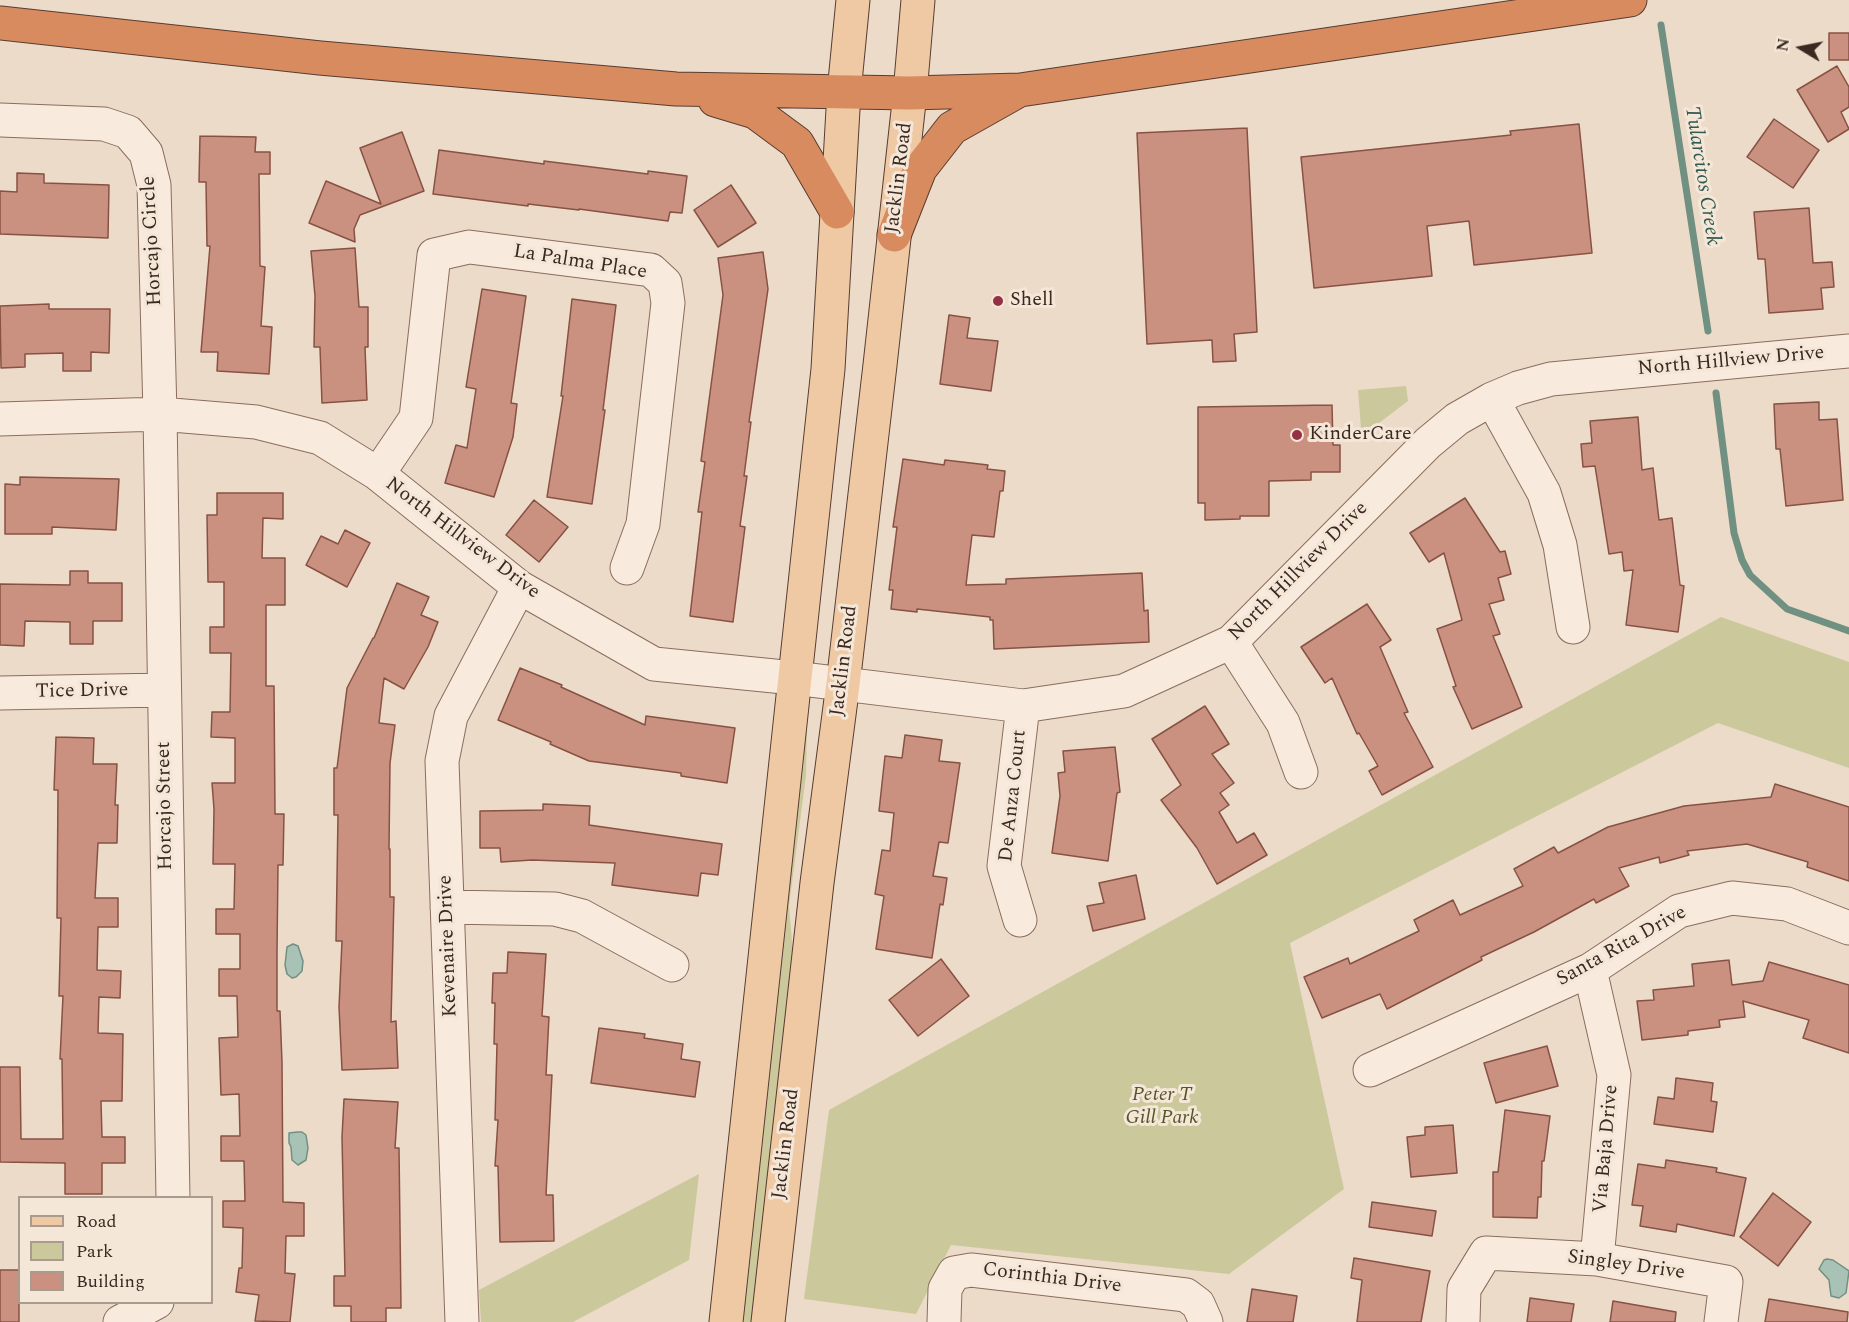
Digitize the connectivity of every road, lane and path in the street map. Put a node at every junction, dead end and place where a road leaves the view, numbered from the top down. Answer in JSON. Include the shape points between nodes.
{"nodes":[{"id":1,"x":853,"y":0,"type":"edge"},
{"id":2,"x":918,"y":0,"type":"edge"},
{"id":3,"x":1630,"y":0,"type":"edge"},
{"id":4,"x":0,"y":22,"type":"edge"},
{"id":5,"x":676,"y":88,"type":"junction"},
{"id":6,"x":1020,"y":90,"type":"junction"},
{"id":7,"x":844,"y":92,"type":"junction"},
{"id":8,"x":910,"y":93,"type":"junction"},
{"id":9,"x":0,"y":120,"type":"edge"},
{"id":10,"x":837,"y":212,"type":"junction"},
{"id":11,"x":894,"y":235,"type":"junction"},
{"id":12,"x":1849,"y":351,"type":"edge"},
{"id":13,"x":1492,"y":399,"type":"junction"},
{"id":14,"x":160,"y":414,"type":"junction"},
{"id":15,"x":0,"y":419,"type":"edge"},
{"id":16,"x":378,"y":474,"type":"junction"},
{"id":17,"x":627,"y":568,"type":"dead end"},
{"id":18,"x":519,"y":587,"type":"junction"},
{"id":19,"x":1573,"y":627,"type":"dead end"},
{"id":20,"x":1231,"y":642,"type":"junction"},
{"id":21,"x":794,"y":678,"type":"junction"},
{"id":22,"x":843,"y":684,"type":"junction"},
{"id":23,"x":164,"y":690,"type":"junction"},
{"id":24,"x":0,"y":693,"type":"edge"},
{"id":25,"x":1023,"y":706,"type":"junction"},
{"id":26,"x":1301,"y":772,"type":"dead end"},
{"id":27,"x":447,"y":907,"type":"junction"},
{"id":28,"x":1020,"y":920,"type":"dead end"},
{"id":29,"x":1849,"y":928,"type":"edge"},
{"id":30,"x":672,"y":965,"type":"dead end"},
{"id":31,"x":1590,"y":970,"type":"junction"},
{"id":32,"x":1370,"y":1070,"type":"dead end"},
{"id":33,"x":173,"y":1196,"type":"edge"},
{"id":34,"x":1597,"y":1259,"type":"junction"},
{"id":35,"x":153,"y":1304,"type":"edge"},
{"id":36,"x":1202,"y":1313,"type":"edge"},
{"id":37,"x":120,"y":1322,"type":"edge"},
{"id":38,"x":462,"y":1322,"type":"edge"},
{"id":39,"x":726,"y":1322,"type":"edge"},
{"id":40,"x":768,"y":1322,"type":"edge"},
{"id":41,"x":944,"y":1322,"type":"edge"},
{"id":42,"x":1463,"y":1322,"type":"edge"},
{"id":43,"x":1721,"y":1322,"type":"edge"}],
"edges":[{"from":1,"to":7,"type":"main road","name":"Jacklin Road"},
{"from":2,"to":8,"type":"main road","name":"Jacklin Road"},
{"from":3,"to":6,"type":"highway"},
{"from":4,"to":5,"type":"highway","via":[[320,58]]},
{"from":5,"to":7,"type":"highway"},
{"from":5,"to":10,"type":"highway","via":[[756,112],[797,143]]},
{"from":6,"to":8,"type":"highway"},
{"from":6,"to":11,"type":"highway","via":[[952,128],[920,169]]},
{"from":7,"to":8,"type":"highway"},
{"from":7,"to":10,"type":"main road","name":"Jacklin Road"},
{"from":8,"to":11,"type":"main road","name":"Jacklin Road"},
{"from":9,"to":14,"type":"street","name":"Horcajo Circle","via":[[104,124],[128,132],[146,153],[154,185]]},
{"from":10,"to":21,"type":"main road","name":"Jacklin Road","via":[[828,369]]},
{"from":11,"to":22,"type":"main road","name":"Jacklin Road"},
{"from":12,"to":13,"type":"street","name":"North Hillview Drive","via":[[1551,379]]},
{"from":13,"to":19,"type":"street","via":[[1544,494],[1560,545]]},
{"from":13,"to":20,"type":"street","name":"North Hillview Drive","via":[[1456,419],[1428,443]]},
{"from":14,"to":15,"type":"street","name":"North Hillview Drive"},
{"from":14,"to":16,"type":"street","name":"North Hillview Drive","via":[[256,422],[320,438]]},
{"from":14,"to":23,"type":"street","name":"Horcajo Street"},
{"from":16,"to":17,"type":"street","name":"La Palma Place","via":[[416,418],[434,255],[469,247],[651,270],[665,283],[668,303],[643,525]]},
{"from":16,"to":18,"type":"street","name":"North Hillview Drive"},
{"from":18,"to":21,"type":"street","name":"North Hillview Drive","via":[[654,664]]},
{"from":18,"to":27,"type":"street","name":"Kevenaire Drive","via":[[451,716],[442,761]]},
{"from":20,"to":25,"type":"street","name":"North Hillview Drive","via":[[1124,691]]},
{"from":20,"to":26,"type":"street","via":[[1283,723]]},
{"from":21,"to":22,"type":"street","name":"North Hillview Drive"},
{"from":21,"to":39,"type":"main road","name":"Jacklin Road"},
{"from":22,"to":25,"type":"street","name":"North Hillview Drive"},
{"from":22,"to":40,"type":"main road","name":"Jacklin Road"},
{"from":23,"to":24,"type":"street","name":"Tice Drive"},
{"from":23,"to":33,"type":"street","name":"Horcajo Street"},
{"from":25,"to":28,"type":"street","name":"De Anza Court","via":[[1004,866]]},
{"from":27,"to":30,"type":"street","via":[[555,909],[582,916]]},
{"from":27,"to":38,"type":"street","name":"Kevenaire Drive"},
{"from":29,"to":31,"type":"street","name":"Santa Rita Drive","via":[[1787,904],[1732,898],[1679,911]]},
{"from":31,"to":32,"type":"street","name":"Santa Rita Drive"},
{"from":31,"to":34,"type":"street","name":"Via Baja Drive","via":[[1614,1075]]},
{"from":34,"to":42,"type":"street","name":"Singley Drive","via":[[1486,1253],[1464,1289]]},
{"from":34,"to":43,"type":"street","name":"Singley Drive","via":[[1725,1282]]},
{"from":35,"to":37,"type":"street"},
{"from":36,"to":41,"type":"street","name":"Corinthia Drive","via":[[1186,1295],[971,1270],[954,1273],[945,1289]]}]}
